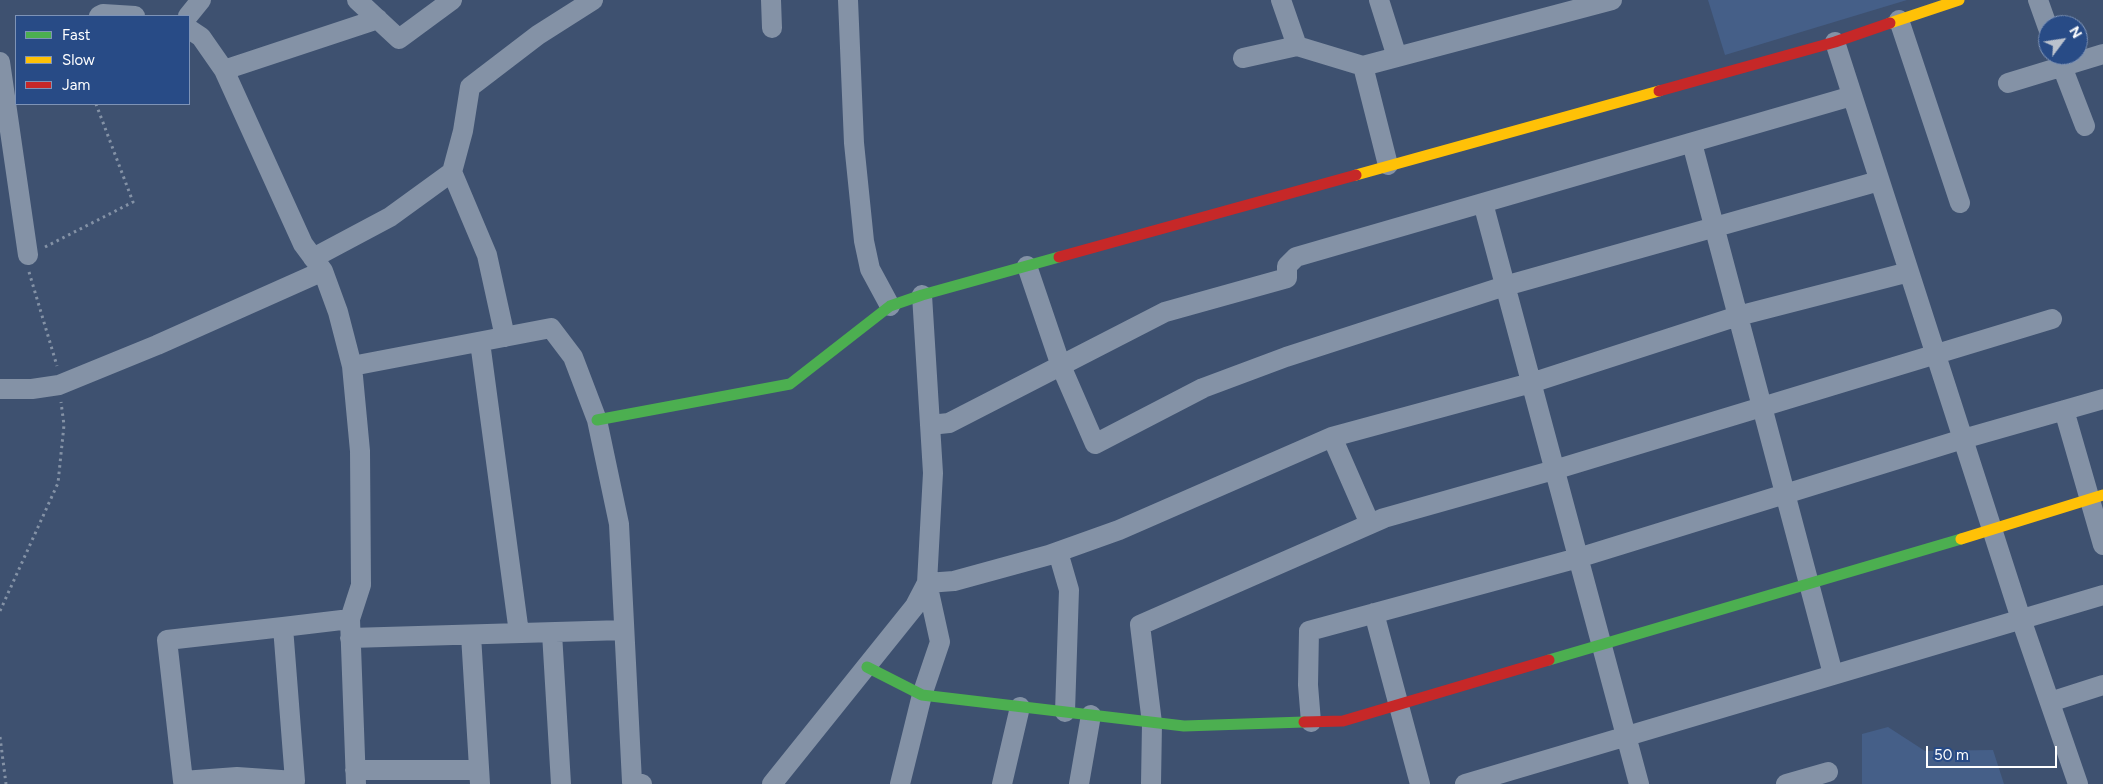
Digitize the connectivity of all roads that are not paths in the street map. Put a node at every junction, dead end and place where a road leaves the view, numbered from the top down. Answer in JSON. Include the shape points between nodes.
{"nodes":[{"id":1,"x":120,"y":0,"type":"edge"},
{"id":2,"x":201,"y":0,"type":"edge"},
{"id":3,"x":357,"y":0,"type":"edge"},
{"id":4,"x":452,"y":0,"type":"edge"},
{"id":5,"x":593,"y":0,"type":"edge"},
{"id":6,"x":771,"y":0,"type":"edge"},
{"id":7,"x":848,"y":0,"type":"edge"},
{"id":8,"x":1281,"y":0,"type":"edge"},
{"id":9,"x":1379,"y":0,"type":"edge"},
{"id":10,"x":1612,"y":0,"type":"edge"},
{"id":11,"x":1959,"y":0,"type":"edge"},
{"id":12,"x":2038,"y":0,"type":"edge"},
{"id":13,"x":101,"y":15,"type":"edge"},
{"id":14,"x":119,"y":15,"type":"edge"},
{"id":15,"x":134,"y":15,"type":"edge"},
{"id":16,"x":189,"y":15,"type":"edge"},
{"id":17,"x":2043,"y":15,"type":"edge"},
{"id":18,"x":378,"y":19,"type":"junction"},
{"id":19,"x":1899,"y":20,"type":"junction"},
{"id":20,"x":772,"y":28,"type":"dead end"},
{"id":21,"x":190,"y":30,"type":"edge"},
{"id":22,"x":1835,"y":42,"type":"junction"},
{"id":23,"x":1297,"y":46,"type":"junction"},
{"id":24,"x":2103,"y":54,"type":"edge"},
{"id":25,"x":15,"y":55,"type":"edge"},
{"id":26,"x":2088,"y":56,"type":"edge"},
{"id":27,"x":1244,"y":58,"type":"dead end"},
{"id":28,"x":1397,"y":58,"type":"junction"},
{"id":29,"x":0,"y":61,"type":"edge"},
{"id":30,"x":2050,"y":65,"type":"edge"},
{"id":31,"x":2061,"y":65,"type":"edge"},
{"id":32,"x":1362,"y":66,"type":"junction"},
{"id":33,"x":224,"y":70,"type":"junction"},
{"id":34,"x":2008,"y":83,"type":"dead end"},
{"id":35,"x":1852,"y":96,"type":"junction"},
{"id":36,"x":2086,"y":126,"type":"dead end"},
{"id":37,"x":1692,"y":143,"type":"junction"},
{"id":38,"x":1388,"y":165,"type":"junction"},
{"id":39,"x":452,"y":172,"type":"junction"},
{"id":40,"x":1879,"y":181,"type":"junction"},
{"id":41,"x":1483,"y":203,"type":"junction"},
{"id":42,"x":1960,"y":203,"type":"dead end"},
{"id":43,"x":1714,"y":226,"type":"junction"},
{"id":44,"x":28,"y":255,"type":"road end"},
{"id":45,"x":318,"y":265,"type":"junction"},
{"id":46,"x":1027,"y":266,"type":"junction"},
{"id":47,"x":1909,"y":272,"type":"junction"},
{"id":48,"x":1505,"y":286,"type":"junction"},
{"id":49,"x":922,"y":295,"type":"junction"},
{"id":50,"x":890,"y":306,"type":"junction"},
{"id":51,"x":1738,"y":316,"type":"junction"},
{"id":52,"x":2052,"y":319,"type":"dead end"},
{"id":53,"x":505,"y":337,"type":"junction"},
{"id":54,"x":480,"y":342,"type":"junction"},
{"id":55,"x":1936,"y":355,"type":"junction"},
{"id":56,"x":352,"y":366,"type":"junction"},
{"id":57,"x":1061,"y":366,"type":"junction"},
{"id":58,"x":1531,"y":383,"type":"junction"},
{"id":59,"x":0,"y":389,"type":"edge"},
{"id":60,"x":2103,"y":399,"type":"edge"},
{"id":61,"x":1762,"y":407,"type":"junction"},
{"id":62,"x":2064,"y":410,"type":"junction"},
{"id":63,"x":597,"y":420,"type":"junction"},
{"id":64,"x":930,"y":425,"type":"junction"},
{"id":65,"x":1332,"y":437,"type":"junction"},
{"id":66,"x":1963,"y":439,"type":"junction"},
{"id":67,"x":1554,"y":470,"type":"junction"},
{"id":68,"x":1785,"y":494,"type":"junction"},
{"id":69,"x":2096,"y":497,"type":"edge"},
{"id":70,"x":1370,"y":524,"type":"junction"},
{"id":71,"x":1993,"y":530,"type":"junction"},
{"id":72,"x":2103,"y":545,"type":"edge"},
{"id":73,"x":1058,"y":552,"type":"junction"},
{"id":74,"x":1578,"y":558,"type":"junction"},
{"id":75,"x":927,"y":582,"type":"junction"},
{"id":76,"x":1810,"y":584,"type":"junction"},
{"id":77,"x":2103,"y":595,"type":"edge"},
{"id":78,"x":1374,"y":613,"type":"junction"},
{"id":79,"x":2021,"y":619,"type":"junction"},
{"id":80,"x":283,"y":627,"type":"junction"},
{"id":81,"x":350,"y":629,"type":"junction"},
{"id":82,"x":624,"y":630,"type":"junction"},
{"id":83,"x":552,"y":632,"type":"junction"},
{"id":84,"x":519,"y":634,"type":"junction"},
{"id":85,"x":471,"y":635,"type":"junction"},
{"id":86,"x":1602,"y":645,"type":"junction"},
{"id":87,"x":867,"y":667,"type":"junction"},
{"id":88,"x":1833,"y":674,"type":"junction"},
{"id":89,"x":2103,"y":685,"type":"edge"},
{"id":90,"x":922,"y":694,"type":"junction"},
{"id":91,"x":2050,"y":702,"type":"junction"},
{"id":92,"x":1399,"y":704,"type":"junction"},
{"id":93,"x":1020,"y":707,"type":"junction"},
{"id":94,"x":1065,"y":712,"type":"junction"},
{"id":95,"x":1091,"y":715,"type":"junction"},
{"id":96,"x":1311,"y":722,"type":"junction"},
{"id":97,"x":1152,"y":723,"type":"junction"},
{"id":98,"x":1626,"y":735,"type":"junction"},
{"id":99,"x":1828,"y":772,"type":"dead end"},
{"id":100,"x":356,"y":777,"type":"edge"},
{"id":101,"x":480,"y":777,"type":"edge"},
{"id":102,"x":635,"y":783,"type":"edge"},
{"id":103,"x":561,"y":784,"type":"edge"},
{"id":104,"x":772,"y":784,"type":"edge"},
{"id":105,"x":900,"y":784,"type":"edge"},
{"id":106,"x":1002,"y":784,"type":"edge"},
{"id":107,"x":1079,"y":784,"type":"edge"},
{"id":108,"x":1152,"y":784,"type":"edge"},
{"id":109,"x":1420,"y":784,"type":"edge"},
{"id":110,"x":1465,"y":784,"type":"edge"},
{"id":111,"x":1639,"y":784,"type":"edge"},
{"id":112,"x":1786,"y":784,"type":"edge"},
{"id":113,"x":2078,"y":784,"type":"edge"}],
"edges":[{"from":1,"to":15,"type":"street"},
{"from":2,"to":16,"type":"street"},
{"from":3,"to":18,"type":"street"},
{"from":4,"to":18,"type":"street","via":[[399,39]]},
{"from":5,"to":39,"type":"street","via":[[538,35],[470,87]]},
{"from":6,"to":20,"type":"street"},
{"from":7,"to":50,"type":"street","via":[[854,143],[864,241],[870,269]]},
{"from":8,"to":23,"type":"street"},
{"from":9,"to":28,"type":"street"},
{"from":10,"to":28,"type":"street"},
{"from":11,"to":19,"type":"street"},
{"from":12,"to":17,"type":"street"},
{"from":13,"to":14,"type":"street"},
{"from":18,"to":33,"type":"street"},
{"from":19,"to":22,"type":"street"},
{"from":19,"to":42,"type":"street"},
{"from":21,"to":33,"type":"street","via":[[201,37]]},
{"from":22,"to":35,"type":"street"},
{"from":22,"to":38,"type":"street"},
{"from":23,"to":27,"type":"street"},
{"from":23,"to":32,"type":"street"},
{"from":24,"to":26,"type":"street"},
{"from":25,"to":29,"type":"street"},
{"from":28,"to":32,"type":"street"},
{"from":29,"to":44,"type":"street"},
{"from":30,"to":34,"type":"street"},
{"from":31,"to":36,"type":"street"},
{"from":32,"to":38,"type":"street"},
{"from":33,"to":45,"type":"street","via":[[303,244]]},
{"from":35,"to":37,"type":"street"},
{"from":35,"to":40,"type":"street"},
{"from":37,"to":41,"type":"street"},
{"from":37,"to":43,"type":"street"},
{"from":38,"to":46,"type":"street"},
{"from":39,"to":45,"type":"street"},
{"from":39,"to":53,"type":"street","via":[[487,255]]},
{"from":40,"to":43,"type":"street"},
{"from":40,"to":47,"type":"street"},
{"from":41,"to":48,"type":"street"},
{"from":41,"to":57,"type":"street","via":[[1296,257],[1287,266],[1287,278],[1165,312]]},
{"from":43,"to":48,"type":"street"},
{"from":43,"to":51,"type":"street"},
{"from":45,"to":56,"type":"street","via":[[338,312]]},
{"from":45,"to":59,"type":"street","via":[[157,345],[60,385]]},
{"from":46,"to":49,"type":"street"},
{"from":46,"to":57,"type":"street"},
{"from":47,"to":51,"type":"street"},
{"from":47,"to":55,"type":"street"},
{"from":48,"to":57,"type":"street","via":[[1286,357],[1203,388],[1094,444]]},
{"from":48,"to":58,"type":"street"},
{"from":49,"to":50,"type":"street"},
{"from":49,"to":64,"type":"street"},
{"from":50,"to":63,"type":"street","via":[[790,384]]},
{"from":51,"to":58,"type":"street"},
{"from":51,"to":61,"type":"street"},
{"from":52,"to":55,"type":"street"},
{"from":53,"to":54,"type":"street"},
{"from":53,"to":63,"type":"street","via":[[551,328],[573,357]]},
{"from":54,"to":56,"type":"street"},
{"from":54,"to":84,"type":"street"},
{"from":55,"to":61,"type":"street"},
{"from":55,"to":66,"type":"street"},
{"from":56,"to":81,"type":"street","via":[[360,451],[361,584]]},
{"from":57,"to":64,"type":"street","via":[[950,423]]},
{"from":58,"to":65,"type":"street"},
{"from":58,"to":67,"type":"street"},
{"from":60,"to":62,"type":"street"},
{"from":61,"to":67,"type":"street"},
{"from":61,"to":68,"type":"street"},
{"from":62,"to":66,"type":"street"},
{"from":62,"to":69,"type":"street"},
{"from":63,"to":82,"type":"street","via":[[619,524]]},
{"from":64,"to":75,"type":"street","via":[[933,473]]},
{"from":65,"to":70,"type":"street"},
{"from":65,"to":73,"type":"street","via":[[1119,530]]},
{"from":66,"to":68,"type":"street"},
{"from":66,"to":71,"type":"street"},
{"from":67,"to":70,"type":"street"},
{"from":67,"to":74,"type":"street"},
{"from":68,"to":74,"type":"street"},
{"from":68,"to":76,"type":"street"},
{"from":69,"to":71,"type":"street"},
{"from":69,"to":72,"type":"street"},
{"from":70,"to":97,"type":"street","via":[[1140,625]]},
{"from":71,"to":76,"type":"street"},
{"from":71,"to":79,"type":"street"},
{"from":73,"to":75,"type":"street","via":[[954,581]]},
{"from":73,"to":94,"type":"street","via":[[1069,590]]},
{"from":74,"to":78,"type":"street"},
{"from":74,"to":86,"type":"street"},
{"from":75,"to":87,"type":"street","via":[[915,606]]},
{"from":75,"to":90,"type":"street","via":[[940,642]]},
{"from":76,"to":86,"type":"street"},
{"from":76,"to":88,"type":"street"},
{"from":77,"to":79,"type":"street"},
{"from":78,"to":92,"type":"street"},
{"from":78,"to":96,"type":"street","via":[[1309,631]]},
{"from":79,"to":88,"type":"street"},
{"from":79,"to":91,"type":"street"},
{"from":80,"to":80,"type":"street","via":[[167,640],[183,781],[237,778],[295,781]]},
{"from":80,"to":81,"type":"street"},
{"from":81,"to":85,"type":"street"},
{"from":81,"to":100,"type":"street"},
{"from":82,"to":83,"type":"street"},
{"from":82,"to":102,"type":"street"},
{"from":83,"to":84,"type":"street"},
{"from":83,"to":103,"type":"street"},
{"from":84,"to":85,"type":"street"},
{"from":85,"to":101,"type":"street"},
{"from":86,"to":92,"type":"street"},
{"from":86,"to":98,"type":"street"},
{"from":87,"to":90,"type":"street"},
{"from":87,"to":104,"type":"street"},
{"from":88,"to":98,"type":"street"},
{"from":89,"to":91,"type":"street"},
{"from":90,"to":93,"type":"street"},
{"from":90,"to":105,"type":"street"},
{"from":91,"to":113,"type":"street"},
{"from":92,"to":96,"type":"street","via":[[1343,720]]},
{"from":92,"to":109,"type":"street"},
{"from":93,"to":94,"type":"street"},
{"from":93,"to":106,"type":"street"},
{"from":94,"to":95,"type":"street"},
{"from":95,"to":97,"type":"street"},
{"from":95,"to":107,"type":"street"},
{"from":96,"to":97,"type":"street","via":[[1184,726]]},
{"from":97,"to":108,"type":"street"},
{"from":98,"to":110,"type":"street"},
{"from":98,"to":111,"type":"street"},
{"from":99,"to":112,"type":"street"},
{"from":100,"to":101,"type":"street"}]}
